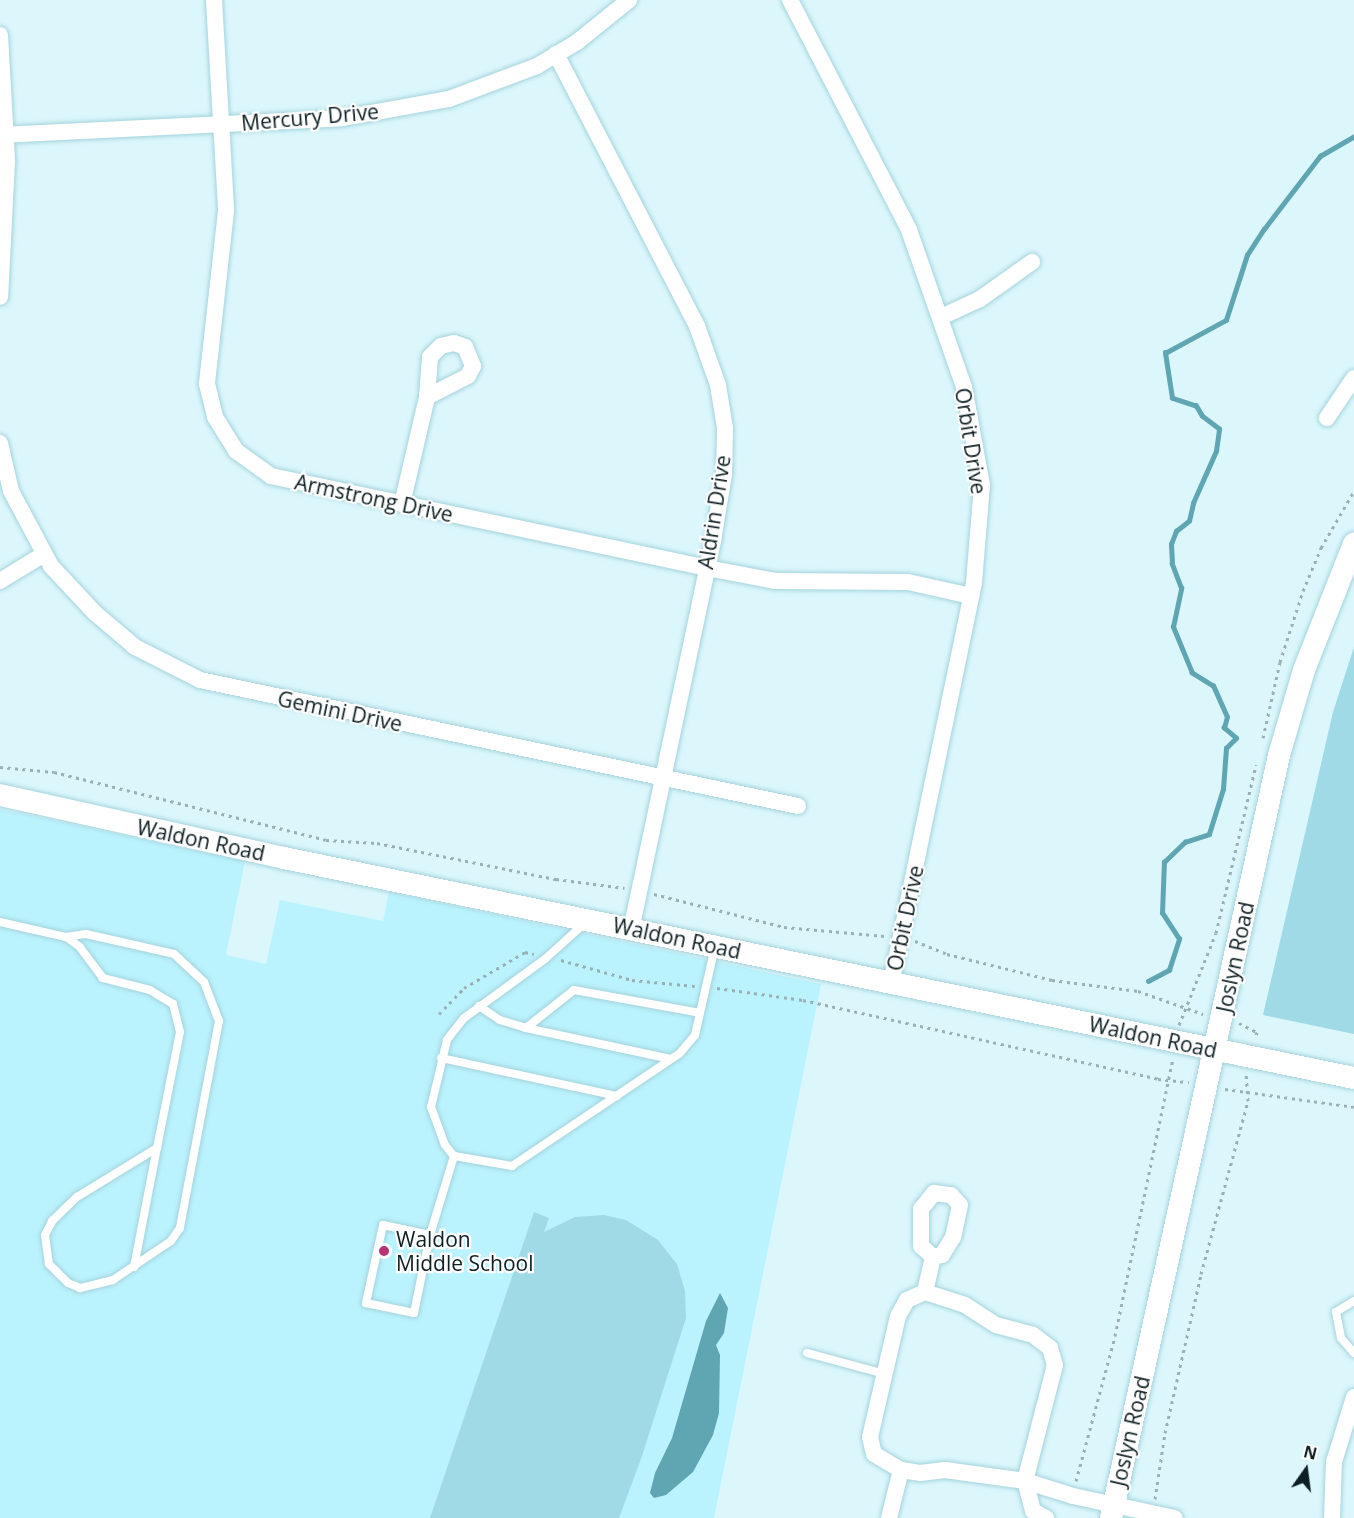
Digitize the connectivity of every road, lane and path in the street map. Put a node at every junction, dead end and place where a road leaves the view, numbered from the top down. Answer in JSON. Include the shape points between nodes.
{"nodes":[{"id":1,"x":214,"y":0,"type":"edge"},
{"id":2,"x":628,"y":0,"type":"edge"},
{"id":3,"x":790,"y":0,"type":"edge"},
{"id":4,"x":0,"y":35,"type":"edge"},
{"id":5,"x":556,"y":54,"type":"junction"},
{"id":6,"x":221,"y":125,"type":"junction"},
{"id":7,"x":3,"y":135,"type":"edge"},
{"id":8,"x":1032,"y":262,"type":"dead end"},
{"id":9,"x":0,"y":297,"type":"edge"},
{"id":10,"x":941,"y":317,"type":"junction"},
{"id":11,"x":1354,"y":378,"type":"edge"},
{"id":12,"x":427,"y":397,"type":"dead end"},
{"id":13,"x":1327,"y":418,"type":"dead end"},
{"id":14,"x":0,"y":443,"type":"edge"},
{"id":15,"x":402,"y":504,"type":"junction"},
{"id":16,"x":1354,"y":544,"type":"edge"},
{"id":17,"x":44,"y":554,"type":"junction"},
{"id":18,"x":706,"y":568,"type":"junction"},
{"id":19,"x":0,"y":581,"type":"edge"},
{"id":20,"x":971,"y":596,"type":"junction"},
{"id":21,"x":0,"y":767,"type":"edge"},
{"id":22,"x":663,"y":778,"type":"junction"},
{"id":23,"x":0,"y":795,"type":"edge"},
{"id":24,"x":798,"y":806,"type":"dead end"},
{"id":25,"x":639,"y":891,"type":"junction"},
{"id":26,"x":588,"y":920,"type":"junction"},
{"id":27,"x":0,"y":922,"type":"edge"},
{"id":28,"x":631,"y":929,"type":"junction"},
{"id":29,"x":66,"y":937,"type":"junction"},
{"id":30,"x":901,"y":937,"type":"junction"},
{"id":31,"x":715,"y":946,"type":"junction"},
{"id":32,"x":547,"y":957,"type":"junction"},
{"id":33,"x":891,"y":982,"type":"junction"},
{"id":34,"x":706,"y":986,"type":"junction"},
{"id":35,"x":479,"y":1006,"type":"junction"},
{"id":36,"x":700,"y":1013,"type":"junction"},
{"id":37,"x":439,"y":1014,"type":"dead end"},
{"id":38,"x":1221,"y":1020,"type":"junction"},
{"id":39,"x":526,"y":1028,"type":"junction"},
{"id":40,"x":1176,"y":1042,"type":"junction"},
{"id":41,"x":1215,"y":1050,"type":"junction"},
{"id":42,"x":1249,"y":1057,"type":"junction"},
{"id":43,"x":441,"y":1058,"type":"junction"},
{"id":44,"x":671,"y":1059,"type":"junction"},
{"id":45,"x":1354,"y":1078,"type":"edge"},
{"id":46,"x":1168,"y":1079,"type":"junction"},
{"id":47,"x":1207,"y":1085,"type":"junction"},
{"id":48,"x":1248,"y":1093,"type":"junction"},
{"id":49,"x":617,"y":1096,"type":"junction"},
{"id":50,"x":1354,"y":1107,"type":"edge"},
{"id":51,"x":157,"y":1148,"type":"junction"},
{"id":52,"x":454,"y":1156,"type":"junction"},
{"id":53,"x":430,"y":1235,"type":"junction"},
{"id":54,"x":933,"y":1257,"type":"dead end"},
{"id":55,"x":134,"y":1267,"type":"junction"},
{"id":56,"x":925,"y":1292,"type":"junction"},
{"id":57,"x":1354,"y":1301,"type":"edge"},
{"id":58,"x":807,"y":1353,"type":"dead end"},
{"id":59,"x":1354,"y":1353,"type":"edge"},
{"id":60,"x":885,"y":1374,"type":"junction"},
{"id":61,"x":1354,"y":1397,"type":"edge"},
{"id":62,"x":901,"y":1470,"type":"junction"},
{"id":63,"x":1025,"y":1481,"type":"junction"},
{"id":64,"x":1073,"y":1496,"type":"junction"},
{"id":65,"x":1112,"y":1512,"type":"edge"},
{"id":66,"x":1152,"y":1514,"type":"junction"},
{"id":67,"x":890,"y":1518,"type":"edge"},
{"id":68,"x":1046,"y":1518,"type":"edge"},
{"id":69,"x":1175,"y":1518,"type":"edge"},
{"id":70,"x":1332,"y":1518,"type":"edge"}],
"edges":[{"from":1,"to":6,"type":"street","name":"Armstrong Drive"},
{"from":2,"to":5,"type":"street","name":"Mercury Drive"},
{"from":3,"to":10,"type":"street","name":"Orbit Drive","via":[[909,230]]},
{"from":4,"to":7,"type":"street"},
{"from":5,"to":6,"type":"street","name":"Mercury Drive","via":[[537,66],[449,99],[343,118]]},
{"from":5,"to":18,"type":"street","name":"Aldrin Drive","via":[[687,305],[718,385],[725,428],[724,474]]},
{"from":6,"to":7,"type":"street","name":"Mercury Drive"},
{"from":6,"to":15,"type":"street","name":"Armstrong Drive","via":[[224,250],[207,384],[215,417],[236,451],[271,476]]},
{"from":7,"to":9,"type":"street","via":[[7,222]]},
{"from":8,"to":10,"type":"street","via":[[980,299]]},
{"from":10,"to":20,"type":"street","name":"Orbit Drive","via":[[964,387],[982,485],[980,542]]},
{"from":11,"to":13,"type":"street"},
{"from":12,"to":15,"type":"street"},
{"from":14,"to":17,"type":"street","name":"Gemini Drive","via":[[11,491]]},
{"from":15,"to":18,"type":"street","name":"Armstrong Drive"},
{"from":16,"to":38,"type":"street","name":"Joslyn Road","via":[[1304,670],[1279,755]]},
{"from":17,"to":19,"type":"street"},
{"from":17,"to":22,"type":"street","name":"Gemini Drive","via":[[95,613],[135,647],[200,680]]},
{"from":18,"to":20,"type":"street","name":"Armstrong Drive","via":[[775,581],[908,582]]},
{"from":18,"to":22,"type":"street","name":"Aldrin Drive"},
{"from":20,"to":30,"type":"street","name":"Orbit Drive"},
{"from":21,"to":25,"type":"path","via":[[54,772],[326,840],[378,843],[556,879]]},
{"from":22,"to":24,"type":"street","name":"Gemini Drive"},
{"from":22,"to":25,"type":"street","name":"Aldrin Drive"},
{"from":23,"to":26,"type":"street","name":"Waldon Road"},
{"from":25,"to":28,"type":"street","name":"Aldrin Drive"},
{"from":25,"to":30,"type":"path","via":[[784,927]]},
{"from":26,"to":28,"type":"street","name":"Waldon Road"},
{"from":26,"to":32,"type":"lane"},
{"from":27,"to":29,"type":"lane"},
{"from":28,"to":31,"type":"street","name":"Waldon Road"},
{"from":29,"to":51,"type":"lane","via":[[80,947],[103,978],[150,990],[172,1004],[177,1015],[178,1052]]},
{"from":29,"to":55,"type":"lane","via":[[86,934],[174,954],[204,982],[219,1021],[180,1228],[171,1241]]},
{"from":30,"to":33,"type":"street","name":"Orbit Drive"},
{"from":30,"to":38,"type":"path","via":[[947,954],[1052,980],[1138,991]]},
{"from":31,"to":33,"type":"street","name":"Waldon Road"},
{"from":31,"to":34,"type":"lane"},
{"from":32,"to":34,"type":"path","via":[[632,980]]},
{"from":32,"to":35,"type":"lane"},
{"from":32,"to":37,"type":"path","via":[[525,952],[464,988]]},
{"from":33,"to":40,"type":"street","name":"Waldon Road"},
{"from":34,"to":36,"type":"lane"},
{"from":34,"to":46,"type":"path","via":[[803,1000]]},
{"from":35,"to":39,"type":"lane","via":[[500,1020]]},
{"from":35,"to":43,"type":"lane","via":[[453,1030]]},
{"from":36,"to":39,"type":"lane","via":[[574,990]]},
{"from":36,"to":44,"type":"lane","via":[[689,1046]]},
{"from":38,"to":41,"type":"street","name":"Joslyn Road"},
{"from":38,"to":42,"type":"path","via":[[1245,1024],[1257,1032]]},
{"from":39,"to":44,"type":"lane"},
{"from":40,"to":41,"type":"street","name":"Waldon Road"},
{"from":40,"to":46,"type":"path"},
{"from":41,"to":42,"type":"street","name":"Waldon Road"},
{"from":41,"to":47,"type":"street","name":"Joslyn Road"},
{"from":42,"to":45,"type":"street","name":"Waldon Road"},
{"from":42,"to":48,"type":"path","via":[[1245,1075]]},
{"from":43,"to":49,"type":"lane"},
{"from":43,"to":52,"type":"lane","via":[[431,1107],[445,1145]]},
{"from":44,"to":49,"type":"lane"},
{"from":46,"to":47,"type":"path"},
{"from":46,"to":64,"type":"path","via":[[1115,1336]]},
{"from":47,"to":48,"type":"path"},
{"from":47,"to":65,"type":"street","name":"Joslyn Road"},
{"from":48,"to":50,"type":"path"},
{"from":48,"to":66,"type":"path","via":[[1197,1287]]},
{"from":49,"to":52,"type":"lane","via":[[512,1166]]},
{"from":51,"to":55,"type":"lane"},
{"from":51,"to":55,"type":"lane","via":[[77,1197],[52,1221],[45,1235],[49,1264],[68,1283],[95,1286]]},
{"from":52,"to":53,"type":"lane"},
{"from":53,"to":53,"type":"lane","via":[[414,1313],[366,1303],[383,1225]]},
{"from":54,"to":56,"type":"street"},
{"from":56,"to":60,"type":"street","via":[[902,1306]]},
{"from":56,"to":63,"type":"street","via":[[965,1305],[996,1326],[1033,1335],[1050,1348],[1055,1365]]},
{"from":57,"to":59,"type":"lane","via":[[1336,1312],[1341,1338]]},
{"from":58,"to":60,"type":"lane"},
{"from":60,"to":62,"type":"street","via":[[870,1444],[881,1461]]},
{"from":61,"to":70,"type":"street","via":[[1334,1462]]},
{"from":62,"to":63,"type":"street","via":[[945,1470]]},
{"from":62,"to":67,"type":"street"},
{"from":63,"to":64,"type":"street"},
{"from":63,"to":68,"type":"street","via":[[1033,1511]]},
{"from":64,"to":65,"type":"street"},
{"from":65,"to":66,"type":"street"},
{"from":66,"to":69,"type":"street"}]}
